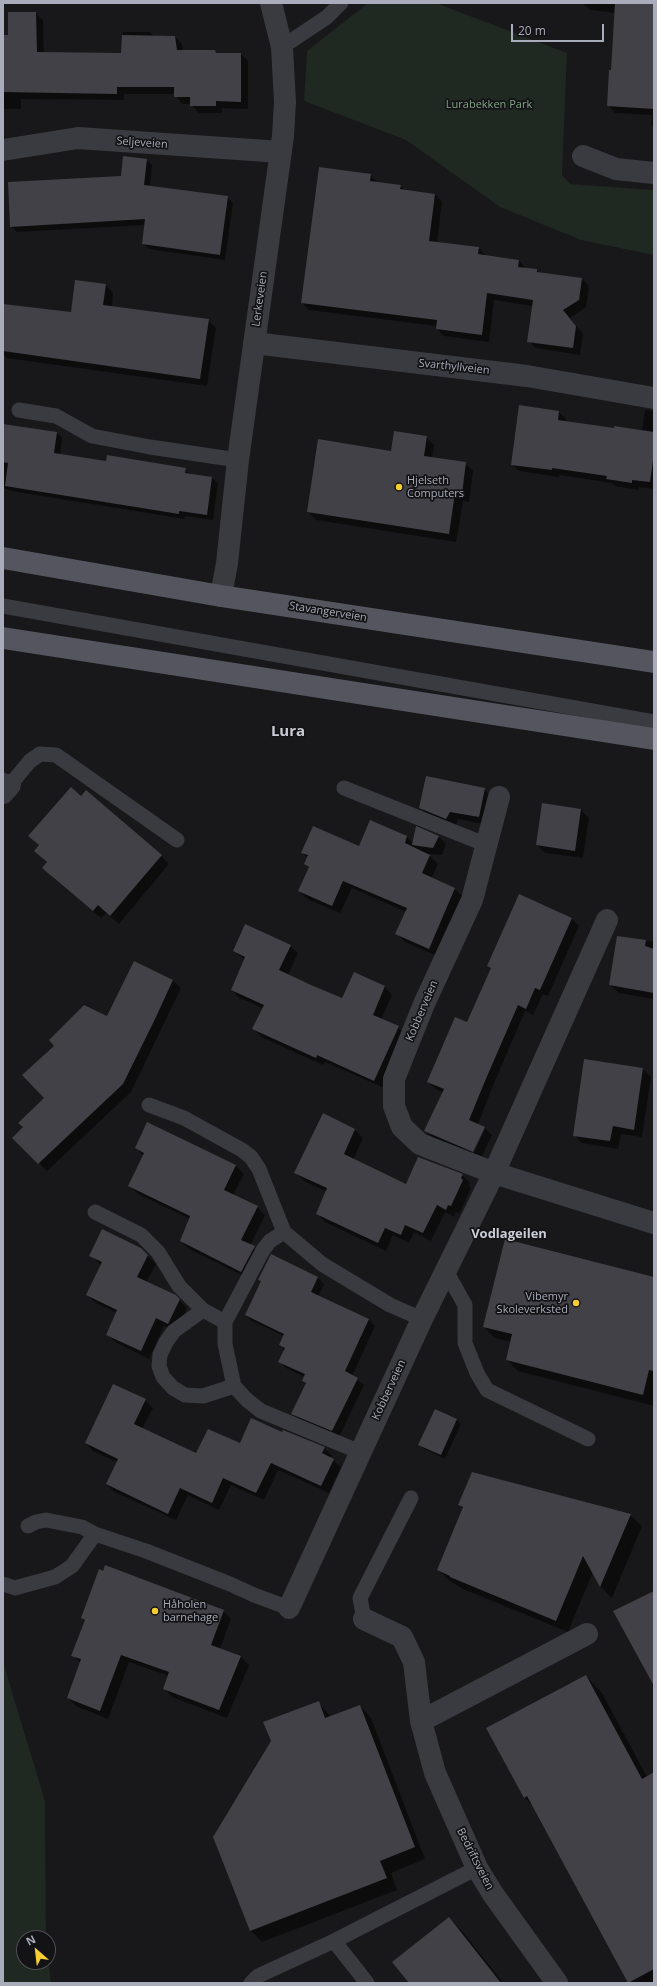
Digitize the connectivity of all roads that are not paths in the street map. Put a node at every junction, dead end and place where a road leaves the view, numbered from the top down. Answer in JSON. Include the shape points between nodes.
{"nodes":[{"id":1,"x":271,"y":3,"type":"edge"},
{"id":2,"x":341,"y":3,"type":"edge"},
{"id":3,"x":282,"y":47,"type":"junction"},
{"id":4,"x":3,"y":150,"type":"edge"},
{"id":5,"x":281,"y":152,"type":"junction"},
{"id":6,"x":584,"y":156,"type":"dead end"},
{"id":7,"x":654,"y":173,"type":"edge"},
{"id":8,"x":254,"y":343,"type":"junction"},
{"id":9,"x":654,"y":398,"type":"edge"},
{"id":10,"x":19,"y":410,"type":"dead end"},
{"id":11,"x":238,"y":460,"type":"junction"},
{"id":12,"x":3,"y":558,"type":"edge"},
{"id":13,"x":221,"y":596,"type":"junction"},
{"id":14,"x":3,"y":606,"type":"edge"},
{"id":15,"x":3,"y":638,"type":"edge"},
{"id":16,"x":654,"y":662,"type":"edge"},
{"id":17,"x":654,"y":722,"type":"edge"},
{"id":18,"x":654,"y":738,"type":"edge"},
{"id":19,"x":5,"y":786,"type":"edge"},
{"id":20,"x":344,"y":788,"type":"dead end"},
{"id":21,"x":500,"y":797,"type":"dead end"},
{"id":22,"x":177,"y":840,"type":"dead end"},
{"id":23,"x":487,"y":845,"type":"junction"},
{"id":24,"x":607,"y":920,"type":"dead end"},
{"id":25,"x":149,"y":1105,"type":"dead end"},
{"id":26,"x":494,"y":1174,"type":"junction"},
{"id":27,"x":95,"y":1212,"type":"dead end"},
{"id":28,"x":654,"y":1222,"type":"edge"},
{"id":29,"x":284,"y":1232,"type":"junction"},
{"id":30,"x":446,"y":1271,"type":"junction"},
{"id":31,"x":203,"y":1310,"type":"junction"},
{"id":32,"x":422,"y":1319,"type":"junction"},
{"id":33,"x":226,"y":1322,"type":"junction"},
{"id":34,"x":234,"y":1386,"type":"junction"},
{"id":35,"x":588,"y":1438,"type":"dead end"},
{"id":36,"x":360,"y":1452,"type":"junction"},
{"id":37,"x":411,"y":1498,"type":"dead end"},
{"id":38,"x":28,"y":1526,"type":"dead end"},
{"id":39,"x":95,"y":1534,"type":"junction"},
{"id":40,"x":3,"y":1584,"type":"edge"},
{"id":41,"x":289,"y":1608,"type":"joint"},
{"id":42,"x":364,"y":1619,"type":"joint"},
{"id":43,"x":587,"y":1634,"type":"dead end"},
{"id":44,"x":421,"y":1721,"type":"junction"},
{"id":45,"x":477,"y":1868,"type":"junction"},
{"id":46,"x":334,"y":1940,"type":"junction"},
{"id":47,"x":250,"y":1983,"type":"edge"},
{"id":48,"x":367,"y":1983,"type":"edge"},
{"id":49,"x":557,"y":1983,"type":"edge"}],
"edges":[{"from":1,"to":3,"type":"street","name":"Lerkeveien"},
{"from":2,"to":3,"type":"lane","via":[[327,17]]},
{"from":3,"to":5,"type":"street","name":"Lerkeveien","via":[[285,102]]},
{"from":4,"to":5,"type":"street","name":"Seljeveien","via":[[78,138]]},
{"from":5,"to":8,"type":"street","name":"Lerkeveien"},
{"from":6,"to":7,"type":"street","via":[[616,169]]},
{"from":8,"to":9,"type":"street","name":"Svarthyllveien","via":[[527,376]]},
{"from":8,"to":11,"type":"street","name":"Lerkeveien"},
{"from":10,"to":11,"type":"lane","via":[[56,416],[92,436]]},
{"from":11,"to":13,"type":"street","name":"Lerkeveien"},
{"from":12,"to":13,"type":"main road","name":"Stavangerveien"},
{"from":13,"to":16,"type":"main road","name":"Stavangerveien"},
{"from":14,"to":17,"type":"lane"},
{"from":15,"to":18,"type":"main road"},
{"from":19,"to":22,"type":"lane","via":[[35,757],[40,754],[56,755]]},
{"from":20,"to":23,"type":"lane"},
{"from":21,"to":23,"type":"street","name":"Kobberveien"},
{"from":23,"to":26,"type":"street","name":"Kobberveien","via":[[472,900],[424,1004],[394,1079],[394,1106],[402,1127],[420,1144]]},
{"from":24,"to":26,"type":"street","name":"Kobberveien"},
{"from":25,"to":29,"type":"lane","via":[[184,1118],[251,1157],[259,1169]]},
{"from":26,"to":28,"type":"street","name":"Kobberveien"},
{"from":26,"to":30,"type":"street","name":"Kobberveien"},
{"from":27,"to":31,"type":"lane","via":[[141,1235],[151,1243],[179,1286]]},
{"from":29,"to":32,"type":"lane","via":[[322,1264],[390,1305]]},
{"from":29,"to":33,"type":"lane","via":[[270,1241],[263,1250]]},
{"from":30,"to":32,"type":"street","name":"Kobberveien"},
{"from":30,"to":35,"type":"lane","via":[[465,1305],[465,1343],[487,1390]]},
{"from":31,"to":33,"type":"lane"},
{"from":31,"to":34,"type":"lane","via":[[170,1336],[160,1355],[159,1366],[163,1377],[173,1388],[185,1395],[203,1396]]},
{"from":32,"to":36,"type":"street","name":"Kobberveien"},
{"from":33,"to":34,"type":"lane","via":[[225,1344]]},
{"from":34,"to":36,"type":"lane","via":[[261,1411]]},
{"from":36,"to":41,"type":"street","name":"Kobberveien"},
{"from":37,"to":42,"type":"lane","via":[[360,1598]]},
{"from":38,"to":39,"type":"lane","via":[[36,1522],[56,1520],[82,1527]]},
{"from":39,"to":40,"type":"lane","via":[[72,1566],[55,1577],[15,1588]]},
{"from":39,"to":41,"type":"lane","via":[[146,1551]]},
{"from":42,"to":44,"type":"street","name":"Bedriftsveien","via":[[402,1637],[414,1662]]},
{"from":43,"to":44,"type":"street"},
{"from":44,"to":45,"type":"street","name":"Bedriftsveien","via":[[435,1773]]},
{"from":45,"to":46,"type":"lane"},
{"from":45,"to":49,"type":"street","name":"Bedriftsveien"},
{"from":46,"to":47,"type":"lane","via":[[258,1976]]},
{"from":46,"to":48,"type":"lane"}]}
